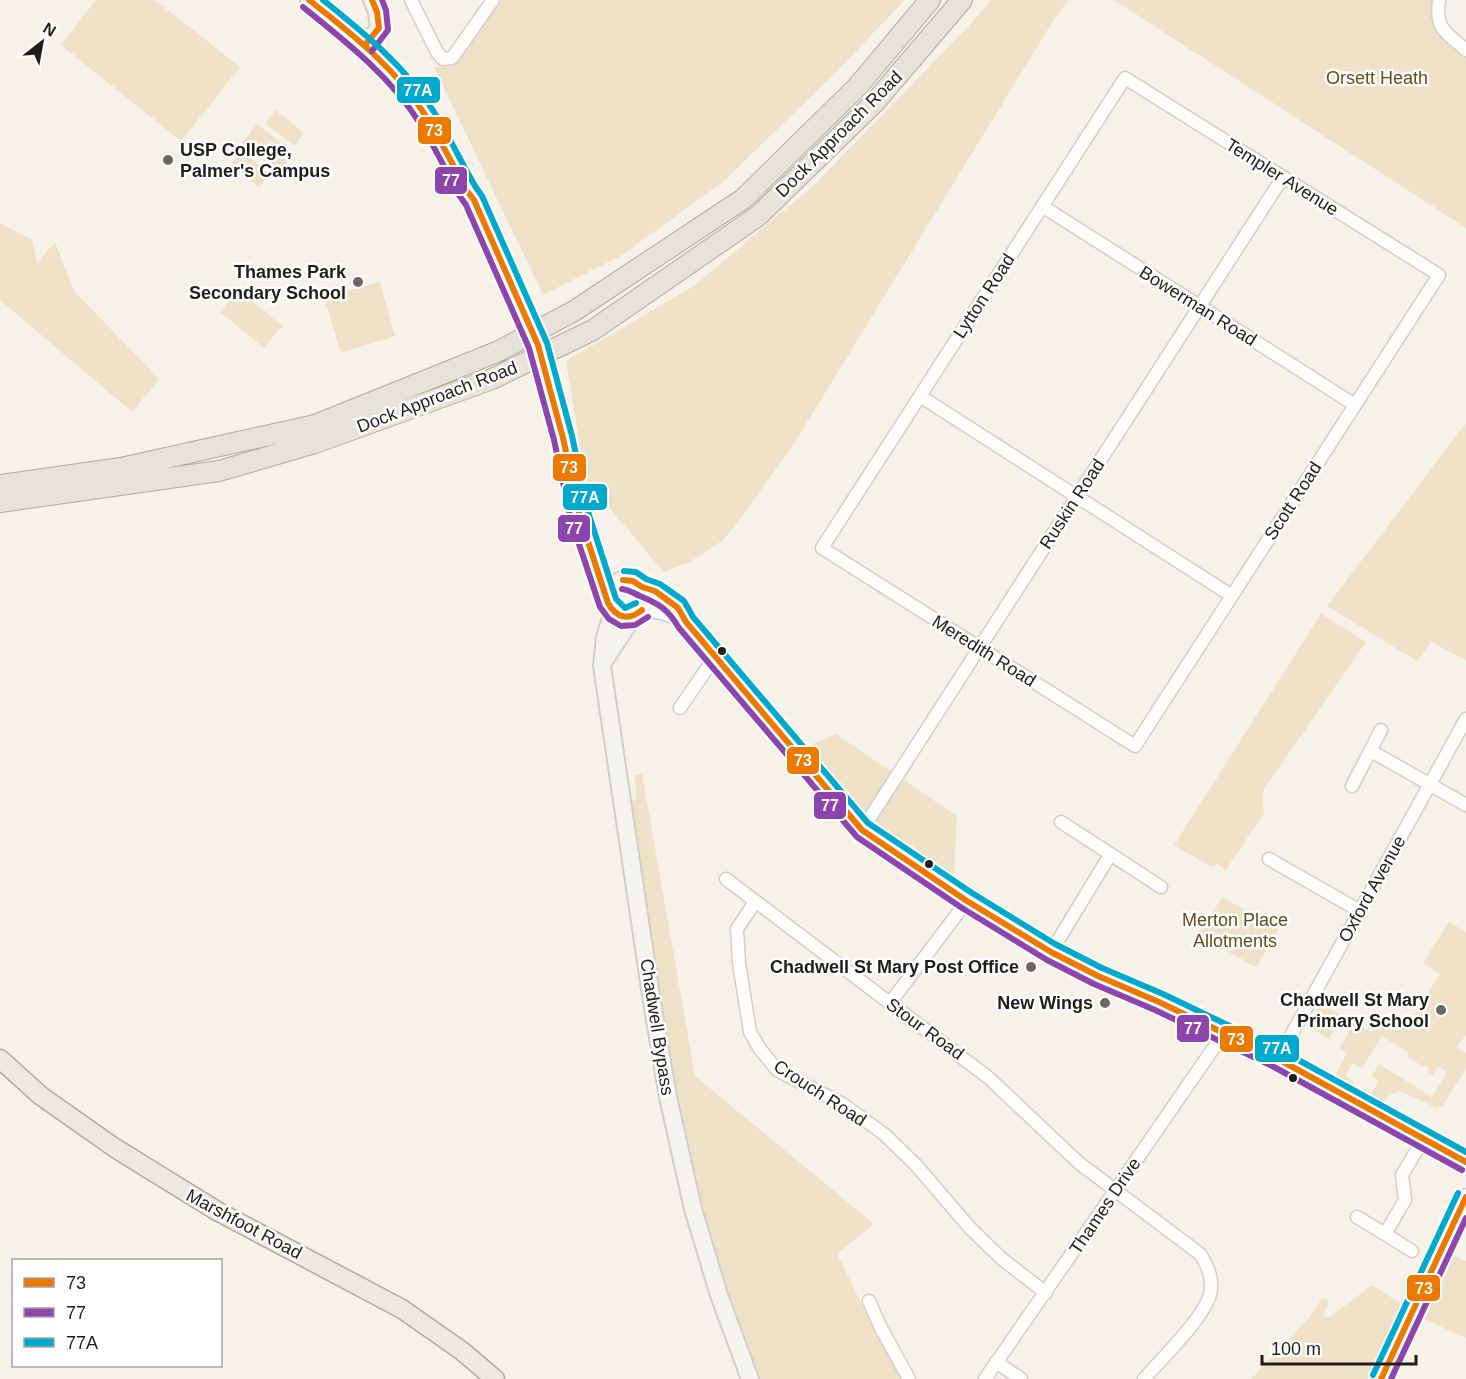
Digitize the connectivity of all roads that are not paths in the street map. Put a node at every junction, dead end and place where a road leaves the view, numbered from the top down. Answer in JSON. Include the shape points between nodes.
{"nodes":[{"id":1,"x":309,"y":0,"type":"edge"},
{"id":2,"x":372,"y":0,"type":"edge"},
{"id":3,"x":411,"y":0,"type":"edge"},
{"id":4,"x":493,"y":0,"type":"edge"},
{"id":5,"x":930,"y":0,"type":"edge"},
{"id":6,"x":962,"y":0,"type":"edge"},
{"id":7,"x":1439,"y":0,"type":"edge"},
{"id":8,"x":364,"y":45,"type":"junction"},
{"id":9,"x":1466,"y":50,"type":"edge"},
{"id":10,"x":1125,"y":78,"type":"joint"},
{"id":11,"x":1283,"y":177,"type":"junction"},
{"id":12,"x":1042,"y":206,"type":"junction"},
{"id":13,"x":1439,"y":275,"type":"joint"},
{"id":14,"x":1199,"y":307,"type":"junction"},
{"id":15,"x":920,"y":396,"type":"junction"},
{"id":16,"x":1355,"y":405,"type":"junction"},
{"id":17,"x":0,"y":486,"type":"edge"},
{"id":18,"x":1077,"y":496,"type":"junction"},
{"id":19,"x":0,"y":502,"type":"edge"},
{"id":20,"x":843,"y":515,"type":"joint"},
{"id":21,"x":588,"y":543,"type":"junction"},
{"id":22,"x":623,"y":580,"type":"junction"},
{"id":23,"x":642,"y":586,"type":"junction"},
{"id":24,"x":1232,"y":596,"type":"junction"},
{"id":25,"x":610,"y":605,"type":"junction"},
{"id":26,"x":638,"y":613,"type":"junction"},
{"id":27,"x":686,"y":622,"type":"junction"},
{"id":28,"x":979,"y":648,"type":"junction"},
{"id":29,"x":717,"y":658,"type":"junction"},
{"id":30,"x":602,"y":666,"type":"junction"},
{"id":31,"x":680,"y":700,"type":"dead end"},
{"id":32,"x":1466,"y":719,"type":"edge"},
{"id":33,"x":1381,"y":730,"type":"dead end"},
{"id":34,"x":1122,"y":737,"type":"joint"},
{"id":35,"x":1371,"y":751,"type":"junction"},
{"id":36,"x":1430,"y":784,"type":"junction"},
{"id":37,"x":1352,"y":786,"type":"dead end"},
{"id":38,"x":1466,"y":805,"type":"edge"},
{"id":39,"x":1061,"y":822,"type":"dead end"},
{"id":40,"x":862,"y":830,"type":"junction"},
{"id":41,"x":1110,"y":855,"type":"junction"},
{"id":42,"x":1269,"y":859,"type":"dead end"},
{"id":43,"x":726,"y":879,"type":"dead end"},
{"id":44,"x":1161,"y":887,"type":"dead end"},
{"id":45,"x":967,"y":901,"type":"junction"},
{"id":46,"x":754,"y":902,"type":"junction"},
{"id":47,"x":1360,"y":911,"type":"junction"},
{"id":48,"x":1051,"y":952,"type":"junction"},
{"id":49,"x":890,"y":1003,"type":"junction"},
{"id":50,"x":1224,"y":1033,"type":"junction"},
{"id":51,"x":0,"y":1059,"type":"edge"},
{"id":52,"x":1278,"y":1059,"type":"junction"},
{"id":53,"x":1423,"y":1140,"type":"junction"},
{"id":54,"x":1466,"y":1162,"type":"edge"},
{"id":55,"x":1115,"y":1192,"type":"junction"},
{"id":56,"x":1466,"y":1197,"type":"edge"},
{"id":57,"x":1358,"y":1217,"type":"dead end"},
{"id":58,"x":1385,"y":1234,"type":"junction"},
{"id":59,"x":1412,"y":1251,"type":"dead end"},
{"id":60,"x":1046,"y":1293,"type":"junction"},
{"id":61,"x":869,"y":1301,"type":"dead end"},
{"id":62,"x":996,"y":1362,"type":"junction"},
{"id":63,"x":495,"y":1379,"type":"edge"},
{"id":64,"x":750,"y":1379,"type":"edge"},
{"id":65,"x":909,"y":1379,"type":"edge"},
{"id":66,"x":985,"y":1379,"type":"edge"},
{"id":67,"x":1021,"y":1379,"type":"edge"},
{"id":68,"x":1144,"y":1379,"type":"edge"},
{"id":69,"x":1381,"y":1379,"type":"edge"}],
"edges":[{"from":1,"to":8,"type":"main road"},
{"from":2,"to":8,"type":"main road","via":[[379,28]]},
{"from":3,"to":4,"type":"street","via":[[443,59],[452,58]]},
{"from":5,"to":17,"type":"highway","name":"Dock Approach Road","via":[[856,87],[743,199],[574,311],[499,351],[315,425],[121,468]]},
{"from":6,"to":19,"type":"highway","name":"Dock Approach Road","via":[[875,102],[758,216],[593,330],[492,379],[305,446],[219,471]]},
{"from":7,"to":9,"type":"street","via":[[1437,15],[1443,29]]},
{"from":8,"to":21,"type":"main road","bridge":true,"via":[[426,116],[474,200],[520,299],[551,390]]},
{"from":10,"to":11,"type":"street","name":"Templer Avenue"},
{"from":10,"to":12,"type":"street","name":"Lytton Road"},
{"from":11,"to":13,"type":"street","name":"Templer Avenue"},
{"from":11,"to":14,"type":"street","name":"Ruskin Road"},
{"from":12,"to":14,"type":"street","name":"Bowerman Road"},
{"from":12,"to":15,"type":"street","name":"Lytton Road"},
{"from":13,"to":16,"type":"street","name":"Scott Road"},
{"from":14,"to":16,"type":"street","name":"Bowerman Road"},
{"from":14,"to":18,"type":"street","name":"Ruskin Road"},
{"from":15,"to":18,"type":"street"},
{"from":15,"to":20,"type":"street","name":"Lytton Road"},
{"from":16,"to":24,"type":"street","name":"Scott Road"},
{"from":18,"to":24,"type":"street"},
{"from":18,"to":28,"type":"street","name":"Ruskin Road"},
{"from":20,"to":28,"type":"street","name":"Meredith Road","via":[[822,548]]},
{"from":21,"to":22,"type":"main road"},
{"from":21,"to":25,"type":"main road"},
{"from":22,"to":23,"type":"main road"},
{"from":22,"to":25,"type":"main road","via":[[612,586]]},
{"from":23,"to":26,"type":"main road","via":[[646,598]]},
{"from":23,"to":27,"type":"street","via":[[665,597]]},
{"from":24,"to":34,"type":"street","name":"Scott Road","via":[[1135,746]]},
{"from":25,"to":26,"type":"main road","via":[[622,617]]},
{"from":25,"to":30,"type":"main road","name":"Chadwell Bypass"},
{"from":26,"to":27,"type":"street","via":[[662,614]]},
{"from":26,"to":30,"type":"main road"},
{"from":27,"to":29,"type":"street"},
{"from":28,"to":34,"type":"street","name":"Meredith Road"},
{"from":28,"to":40,"type":"street","name":"Ruskin Road"},
{"from":29,"to":31,"type":"street"},
{"from":29,"to":40,"type":"street"},
{"from":30,"to":64,"type":"main road","name":"Chadwell Bypass","via":[[668,1097],[693,1209]]},
{"from":32,"to":36,"type":"street","name":"Oxford Avenue"},
{"from":33,"to":35,"type":"street"},
{"from":35,"to":36,"type":"street"},
{"from":35,"to":37,"type":"street"},
{"from":36,"to":38,"type":"street"},
{"from":36,"to":47,"type":"street","name":"Oxford Avenue"},
{"from":39,"to":41,"type":"street"},
{"from":40,"to":45,"type":"street"},
{"from":41,"to":44,"type":"street"},
{"from":41,"to":48,"type":"street"},
{"from":42,"to":47,"type":"street"},
{"from":43,"to":46,"type":"street","name":"Stour Road"},
{"from":45,"to":48,"type":"street"},
{"from":45,"to":49,"type":"street"},
{"from":46,"to":49,"type":"street","name":"Stour Road"},
{"from":46,"to":60,"type":"street","name":"Crouch Road","via":[[737,929],[750,1032],[760,1050],[777,1070],[844,1105],[884,1134],[970,1228]]},
{"from":47,"to":52,"type":"street","name":"Oxford Avenue"},
{"from":48,"to":50,"type":"street"},
{"from":49,"to":55,"type":"street","name":"Stour Road","via":[[989,1078],[1078,1163]]},
{"from":50,"to":52,"type":"street"},
{"from":50,"to":55,"type":"street","name":"Thames Drive"},
{"from":51,"to":63,"type":"main road","name":"Marshfoot Road","via":[[41,1096],[115,1148],[217,1211],[402,1309]]},
{"from":52,"to":53,"type":"street"},
{"from":53,"to":54,"type":"street"},
{"from":53,"to":58,"type":"street","via":[[1402,1175],[1405,1200]]},
{"from":55,"to":60,"type":"street","name":"Thames Drive"},
{"from":55,"to":68,"type":"street","name":"Stour Road","via":[[1200,1254],[1209,1267],[1211,1289],[1207,1303]]},
{"from":56,"to":69,"type":"street"},
{"from":57,"to":58,"type":"street"},
{"from":58,"to":59,"type":"street"},
{"from":60,"to":62,"type":"street","name":"Thames Drive"},
{"from":61,"to":65,"type":"street"},
{"from":62,"to":66,"type":"street","name":"Thames Drive"},
{"from":62,"to":67,"type":"street"}]}
